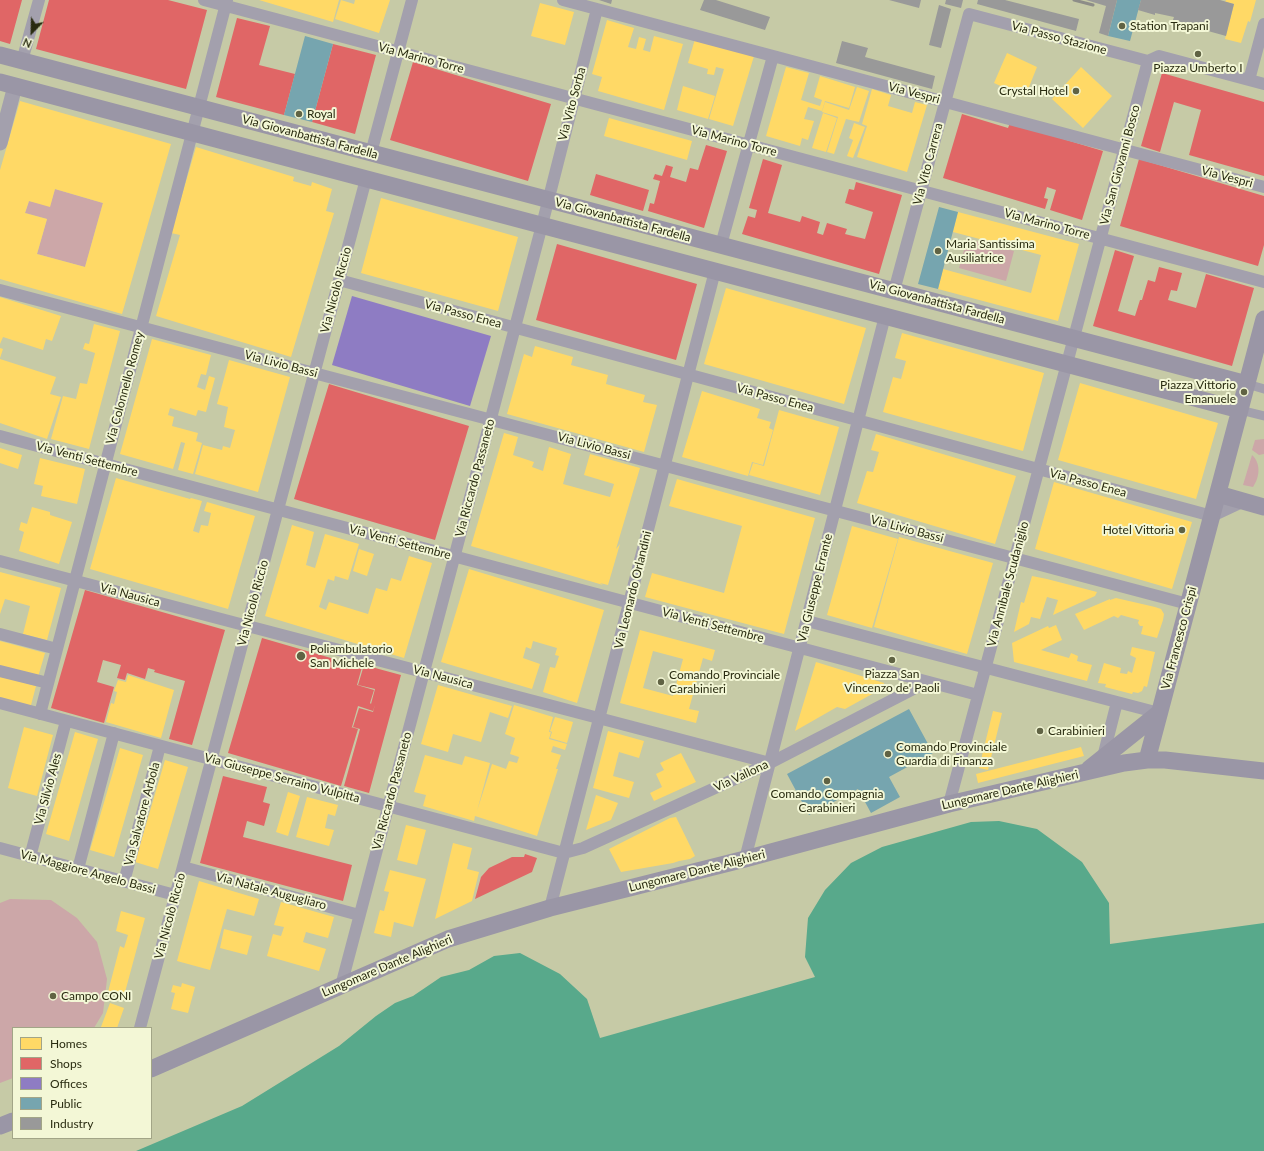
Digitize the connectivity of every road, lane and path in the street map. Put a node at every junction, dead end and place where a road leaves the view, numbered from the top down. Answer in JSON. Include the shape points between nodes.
{"nodes":[{"id":1,"x":38,"y":0,"type":"edge"},
{"id":2,"x":204,"y":0,"type":"edge"},
{"id":3,"x":412,"y":0,"type":"edge"},
{"id":4,"x":563,"y":0,"type":"edge"},
{"id":5,"x":226,"y":3,"type":"edge"},
{"id":6,"x":597,"y":9,"type":"junction"},
{"id":7,"x":970,"y":14,"type":"joint"},
{"id":8,"x":1264,"y":24,"type":"edge"},
{"id":9,"x":399,"y":52,"type":"junction"},
{"id":10,"x":0,"y":55,"type":"edge"},
{"id":11,"x":773,"y":56,"type":"junction"},
{"id":12,"x":22,"y":61,"type":"junction"},
{"id":13,"x":1148,"y":61,"type":"junction"},
{"id":14,"x":1249,"y":80,"type":"junction"},
{"id":15,"x":8,"y":84,"type":"edge"},
{"id":16,"x":1264,"y":84,"type":"edge"},
{"id":17,"x":574,"y":98,"type":"junction"},
{"id":18,"x":946,"y":102,"type":"junction"},
{"id":19,"x":199,"y":107,"type":"junction"},
{"id":20,"x":192,"y":133,"type":"junction"},
{"id":21,"x":0,"y":143,"type":"edge"},
{"id":22,"x":748,"y":145,"type":"junction"},
{"id":23,"x":1124,"y":149,"type":"junction"},
{"id":24,"x":372,"y":153,"type":"junction"},
{"id":25,"x":366,"y":179,"type":"junction"},
{"id":26,"x":1264,"y":186,"type":"edge"},
{"id":27,"x":921,"y":191,"type":"junction"},
{"id":28,"x":548,"y":200,"type":"junction"},
{"id":29,"x":542,"y":225,"type":"junction"},
{"id":30,"x":1100,"y":239,"type":"junction"},
{"id":31,"x":721,"y":246,"type":"junction"},
{"id":32,"x":715,"y":271,"type":"junction"},
{"id":33,"x":339,"y":280,"type":"junction"},
{"id":34,"x":1264,"y":282,"type":"edge"},
{"id":35,"x":0,"y":290,"type":"edge"},
{"id":36,"x":894,"y":291,"type":"junction"},
{"id":37,"x":885,"y":316,"type":"junction"},
{"id":38,"x":1264,"y":319,"type":"edge"},
{"id":39,"x":141,"y":327,"type":"junction"},
{"id":40,"x":515,"y":328,"type":"junction"},
{"id":41,"x":1074,"y":339,"type":"junction"},
{"id":42,"x":1067,"y":364,"type":"junction"},
{"id":43,"x":314,"y":372,"type":"junction"},
{"id":44,"x":688,"y":374,"type":"junction"},
{"id":45,"x":1247,"y":384,"type":"junction"},
{"id":46,"x":1264,"y":389,"type":"edge"},
{"id":47,"x":1240,"y":410,"type":"junction"},
{"id":48,"x":1264,"y":416,"type":"edge"},
{"id":49,"x":490,"y":419,"type":"junction"},
{"id":50,"x":858,"y":421,"type":"junction"},
{"id":51,"x":0,"y":436,"type":"edge"},
{"id":52,"x":105,"y":464,"type":"junction"},
{"id":53,"x":665,"y":465,"type":"junction"},
{"id":54,"x":1039,"y":470,"type":"junction"},
{"id":55,"x":1218,"y":494,"type":"junction"},
{"id":56,"x":1244,"y":501,"type":"junction"},
{"id":57,"x":1264,"y":507,"type":"edge"},
{"id":58,"x":278,"y":510,"type":"junction"},
{"id":59,"x":835,"y":510,"type":"junction"},
{"id":60,"x":1212,"y":516,"type":"junction"},
{"id":61,"x":454,"y":556,"type":"junction"},
{"id":62,"x":1015,"y":558,"type":"junction"},
{"id":63,"x":0,"y":561,"type":"edge"},
{"id":64,"x":74,"y":581,"type":"junction"},
{"id":65,"x":629,"y":603,"type":"junction"},
{"id":66,"x":1188,"y":604,"type":"junction"},
{"id":67,"x":807,"y":621,"type":"junction"},
{"id":68,"x":247,"y":626,"type":"junction"},
{"id":69,"x":0,"y":634,"type":"edge"},
{"id":70,"x":800,"y":648,"type":"junction"},
{"id":71,"x":57,"y":649,"type":"junction"},
{"id":72,"x":985,"y":668,"type":"junction"},
{"id":73,"x":0,"y":671,"type":"edge"},
{"id":74,"x":424,"y":672,"type":"junction"},
{"id":75,"x":927,"y":682,"type":"junction"},
{"id":76,"x":48,"y":683,"type":"junction"},
{"id":77,"x":978,"y":695,"type":"junction"},
{"id":78,"x":1117,"y":702,"type":"junction"},
{"id":79,"x":0,"y":703,"type":"edge"},
{"id":80,"x":1159,"y":713,"type":"junction"},
{"id":81,"x":40,"y":714,"type":"junction"},
{"id":82,"x":599,"y":718,"type":"junction"},
{"id":83,"x":66,"y":721,"type":"junction"},
{"id":84,"x":114,"y":733,"type":"junction"},
{"id":85,"x":160,"y":746,"type":"junction"},
{"id":86,"x":1103,"y":757,"type":"junction"},
{"id":87,"x":212,"y":759,"type":"junction"},
{"id":88,"x":1147,"y":760,"type":"junction"},
{"id":89,"x":770,"y":763,"type":"junction"},
{"id":90,"x":1264,"y":771,"type":"edge"},
{"id":91,"x":1085,"y":772,"type":"junction"},
{"id":92,"x":949,"y":804,"type":"junction"},
{"id":93,"x":388,"y":806,"type":"junction"},
{"id":94,"x":0,"y":848,"type":"edge"},
{"id":95,"x":564,"y":853,"type":"junction"},
{"id":96,"x":30,"y":856,"type":"junction"},
{"id":97,"x":745,"y":859,"type":"junction"},
{"id":98,"x":183,"y":867,"type":"junction"},
{"id":99,"x":78,"y":869,"type":"junction"},
{"id":100,"x":124,"y":882,"type":"junction"},
{"id":101,"x":175,"y":895,"type":"junction"},
{"id":102,"x":550,"y":908,"type":"junction"},
{"id":103,"x":359,"y":915,"type":"junction"},
{"id":104,"x":341,"y":986,"type":"junction"},
{"id":105,"x":140,"y":1027,"type":"edge"},
{"id":106,"x":152,"y":1069,"type":"edge"},
{"id":107,"x":12,"y":1121,"type":"edge"},
{"id":108,"x":0,"y":1126,"type":"edge"}],
"edges":[{"from":1,"to":12,"type":"street"},
{"from":2,"to":5,"type":"street","name":"Via Marino Torre"},
{"from":3,"to":9,"type":"street"},
{"from":4,"to":6,"type":"street","name":"Via Vespri"},
{"from":5,"to":9,"type":"street","name":"Via Marino Torre"},
{"from":5,"to":19,"type":"street","name":"Via Colonnello Romey"},
{"from":6,"to":11,"type":"street","name":"Via Vespri"},
{"from":6,"to":17,"type":"street","name":"Via Vito Sorba"},
{"from":7,"to":13,"type":"street","name":"Via Passo Stazione"},
{"from":7,"to":18,"type":"street","name":"Via Vito Carrera"},
{"from":8,"to":14,"type":"street"},
{"from":9,"to":17,"type":"street","name":"Via Marino Torre"},
{"from":9,"to":24,"type":"street"},
{"from":10,"to":12,"type":"main road","name":"Via Giovanbattista Fardella"},
{"from":11,"to":18,"type":"street","name":"Via Vespri"},
{"from":11,"to":22,"type":"street"},
{"from":12,"to":19,"type":"main road","name":"Via Giovanbattista Fardella"},
{"from":13,"to":14,"type":"street","via":[[1159,56]]},
{"from":13,"to":23,"type":"street","name":"Via San Giovanni Bosco"},
{"from":14,"to":16,"type":"street"},
{"from":15,"to":20,"type":"main road"},
{"from":15,"to":21,"type":"street"},
{"from":17,"to":22,"type":"street","name":"Via Marino Torre"},
{"from":17,"to":28,"type":"street","name":"Via Vito Sorba"},
{"from":18,"to":23,"type":"street","name":"Via Vespri"},
{"from":18,"to":27,"type":"street","name":"Via Vito Carrera"},
{"from":19,"to":20,"type":"street","name":"Via Colonnello Romey"},
{"from":19,"to":24,"type":"main road","name":"Via Giovanbattista Fardella"},
{"from":20,"to":25,"type":"main road"},
{"from":20,"to":39,"type":"street","name":"Via Colonnello Romey"},
{"from":22,"to":27,"type":"street","name":"Via Marino Torre"},
{"from":22,"to":31,"type":"street"},
{"from":23,"to":26,"type":"street","name":"Via Vespri"},
{"from":23,"to":30,"type":"street","name":"Via San Giovanni Bosco"},
{"from":24,"to":28,"type":"main road","name":"Via Giovanbattista Fardella"},
{"from":25,"to":29,"type":"main road"},
{"from":25,"to":33,"type":"street","name":"Via Nicolò Riccio"},
{"from":27,"to":30,"type":"street","name":"Via Marino Torre"},
{"from":27,"to":36,"type":"street","name":"Via Vito Carrera"},
{"from":28,"to":29,"type":"street","name":"Via Vito Sorba"},
{"from":28,"to":31,"type":"main road","name":"Via Giovanbattista Fardella"},
{"from":29,"to":32,"type":"main road"},
{"from":29,"to":40,"type":"street","name":"Via Riccardo Passaneto"},
{"from":30,"to":34,"type":"street","name":"Via Marino Torre"},
{"from":30,"to":41,"type":"street","name":"Via San Giovanni Bosco"},
{"from":31,"to":36,"type":"main road","name":"Via Giovanbattista Fardella"},
{"from":32,"to":37,"type":"main road"},
{"from":32,"to":44,"type":"street","name":"Via Leonardo Orlandini"},
{"from":33,"to":40,"type":"street","name":"Via Passo Enea"},
{"from":33,"to":43,"type":"street","name":"Via Nicolò Riccio"},
{"from":35,"to":39,"type":"street","name":"Via Livio Bassi"},
{"from":36,"to":41,"type":"main road","name":"Via Giovanbattista Fardella"},
{"from":37,"to":42,"type":"main road"},
{"from":37,"to":50,"type":"street","name":"Via Giuseppe Errante"},
{"from":38,"to":45,"type":"main road","name":"Via Francesco Crispi"},
{"from":39,"to":43,"type":"street","name":"Via Livio Bassi"},
{"from":39,"to":52,"type":"street","name":"Via Colonnello Romey"},
{"from":40,"to":44,"type":"street","name":"Via Passo Enea"},
{"from":40,"to":49,"type":"street","name":"Via Riccardo Passaneto"},
{"from":41,"to":42,"type":"street","name":"Via San Giovanni Bosco"},
{"from":41,"to":45,"type":"main road","name":"Via Giovanbattista Fardella"},
{"from":42,"to":47,"type":"main road"},
{"from":42,"to":54,"type":"street","name":"Via Annibale Scudaniglio"},
{"from":43,"to":49,"type":"street","name":"Via Livio Bassi"},
{"from":43,"to":58,"type":"street","name":"Via Nicolò Riccio"},
{"from":44,"to":50,"type":"street","name":"Via Passo Enea"},
{"from":44,"to":53,"type":"street","name":"Via Leonardo Orlandini"},
{"from":45,"to":46,"type":"street"},
{"from":45,"to":47,"type":"main road","name":"Via Francesco Crispi"},
{"from":47,"to":48,"type":"street"},
{"from":47,"to":55,"type":"main road","name":"Via Francesco Crispi"},
{"from":49,"to":53,"type":"street","name":"Via Livio Bassi"},
{"from":49,"to":61,"type":"street","name":"Via Riccardo Passaneto"},
{"from":50,"to":54,"type":"street","name":"Via Passo Enea"},
{"from":50,"to":59,"type":"street","name":"Via Giuseppe Errante"},
{"from":51,"to":52,"type":"street","name":"Via Venti Settembre"},
{"from":52,"to":58,"type":"street","name":"Via Venti Settembre"},
{"from":52,"to":64,"type":"street","name":"Via Colonnello Romey"},
{"from":53,"to":59,"type":"street","name":"Via Livio Bassi"},
{"from":53,"to":65,"type":"street","name":"Via Leonardo Orlandini"},
{"from":54,"to":60,"type":"street","name":"Via Passo Enea"},
{"from":54,"to":62,"type":"street","name":"Via Annibale Scudaniglio"},
{"from":55,"to":56,"type":"main road"},
{"from":55,"to":60,"type":"main road","name":"Via Francesco Crispi"},
{"from":56,"to":57,"type":"main road"},
{"from":56,"to":60,"type":"street"},
{"from":58,"to":61,"type":"street","name":"Via Venti Settembre"},
{"from":58,"to":68,"type":"street","name":"Via Nicolò Riccio"},
{"from":59,"to":62,"type":"street","name":"Via Livio Bassi"},
{"from":59,"to":67,"type":"street","name":"Via Giuseppe Errante"},
{"from":60,"to":66,"type":"main road","name":"Via Francesco Crispi"},
{"from":61,"to":65,"type":"street","name":"Via Venti Settembre"},
{"from":61,"to":74,"type":"street","name":"Via Riccardo Passaneto"},
{"from":62,"to":66,"type":"street","name":"Via Livio Bassi"},
{"from":62,"to":72,"type":"street","name":"Via Annibale Scudaniglio"},
{"from":63,"to":64,"type":"street","name":"Via Nausica"},
{"from":64,"to":68,"type":"street","name":"Via Nausica"},
{"from":64,"to":71,"type":"street","name":"Via Colonnello Romey"},
{"from":65,"to":70,"type":"street","name":"Via Venti Settembre"},
{"from":65,"to":82,"type":"street","name":"Via Leonardo Orlandini"},
{"from":66,"to":80,"type":"main road","name":"Via Francesco Crispi"},
{"from":67,"to":70,"type":"street","name":"Via Giuseppe Errante"},
{"from":67,"to":72,"type":"street"},
{"from":68,"to":74,"type":"street","name":"Via Nausica"},
{"from":68,"to":87,"type":"street","name":"Via Nicolò Riccio"},
{"from":69,"to":71,"type":"street"},
{"from":70,"to":75,"type":"street","name":"Via Venti Settembre"},
{"from":70,"to":89,"type":"street","name":"Via Giuseppe Errante"},
{"from":71,"to":76,"type":"street","name":"Via Colonnello Romey"},
{"from":72,"to":77,"type":"street","name":"Via Annibale Scudaniglio"},
{"from":72,"to":78,"type":"street"},
{"from":73,"to":76,"type":"street"},
{"from":74,"to":82,"type":"street","name":"Via Nausica"},
{"from":74,"to":93,"type":"street","name":"Via Riccardo Passaneto"},
{"from":75,"to":77,"type":"street","name":"Via Venti Settembre"},
{"from":75,"to":89,"type":"street","name":"Via Vallona"},
{"from":76,"to":81,"type":"street","name":"Via Colonnello Romey"},
{"from":77,"to":92,"type":"street","name":"Via Annibale Scudaniglio"},
{"from":78,"to":80,"type":"street"},
{"from":78,"to":86,"type":"street"},
{"from":79,"to":81,"type":"street","name":"Via Giuseppe Serraino Vulpitta"},
{"from":80,"to":86,"type":"main road"},
{"from":80,"to":88,"type":"main road","name":"Via Francesco Crispi"},
{"from":81,"to":83,"type":"street","name":"Via Giuseppe Serraino Vulpitta"},
{"from":82,"to":89,"type":"street","name":"Via Nausica"},
{"from":82,"to":95,"type":"street","name":"Via Leonardo Orlandini"},
{"from":83,"to":84,"type":"street","name":"Via Giuseppe Serraino Vulpitta"},
{"from":83,"to":96,"type":"street","name":"Via Silvio Ales"},
{"from":84,"to":85,"type":"street","name":"Via Giuseppe Serraino Vulpitta"},
{"from":84,"to":99,"type":"street"},
{"from":85,"to":87,"type":"street","name":"Via Giuseppe Serraino Vulpitta"},
{"from":85,"to":100,"type":"street","name":"Via Salvatore Arbola"},
{"from":86,"to":91,"type":"main road"},
{"from":87,"to":93,"type":"street","name":"Via Giuseppe Serraino Vulpitta"},
{"from":87,"to":98,"type":"street","name":"Via Nicolò Riccio"},
{"from":88,"to":90,"type":"main road","name":"Lungomare Dante Alighieri"},
{"from":88,"to":91,"type":"main road","name":"Lungomare Dante Alighieri"},
{"from":89,"to":95,"type":"street","name":"Via Vallona","via":[[583,848]]},
{"from":89,"to":97,"type":"street","name":"Via Giuseppe Errante"},
{"from":91,"to":92,"type":"main road","name":"Lungomare Dante Alighieri"},
{"from":92,"to":97,"type":"main road","name":"Lungomare Dante Alighieri"},
{"from":93,"to":95,"type":"street","name":"Via Giuseppe Serraino Vulpitta"},
{"from":93,"to":103,"type":"street","name":"Via Riccardo Passaneto"},
{"from":94,"to":96,"type":"street","name":"Via Maggiore Angelo Bassi"},
{"from":95,"to":102,"type":"street","name":"Via Leonardo Orlandini"},
{"from":96,"to":99,"type":"street","name":"Via Maggiore Angelo Bassi"},
{"from":97,"to":102,"type":"main road","name":"Lungomare Dante Alighieri"},
{"from":98,"to":101,"type":"street","name":"Via Nicolò Riccio"},
{"from":98,"to":103,"type":"street","name":"Via Natale Augugliaro"},
{"from":99,"to":100,"type":"street","name":"Via Maggiore Angelo Bassi"},
{"from":100,"to":101,"type":"street","name":"Via Maggiore Angelo Bassi"},
{"from":101,"to":105,"type":"street","name":"Via Nicolò Riccio"},
{"from":102,"to":104,"type":"main road","name":"Lungomare Dante Alighieri","via":[[448,939]]},
{"from":103,"to":104,"type":"street","name":"Via Riccardo Passaneto"},
{"from":104,"to":106,"type":"main road","name":"Lungomare Dante Alighieri"},
{"from":107,"to":108,"type":"main road"}]}
